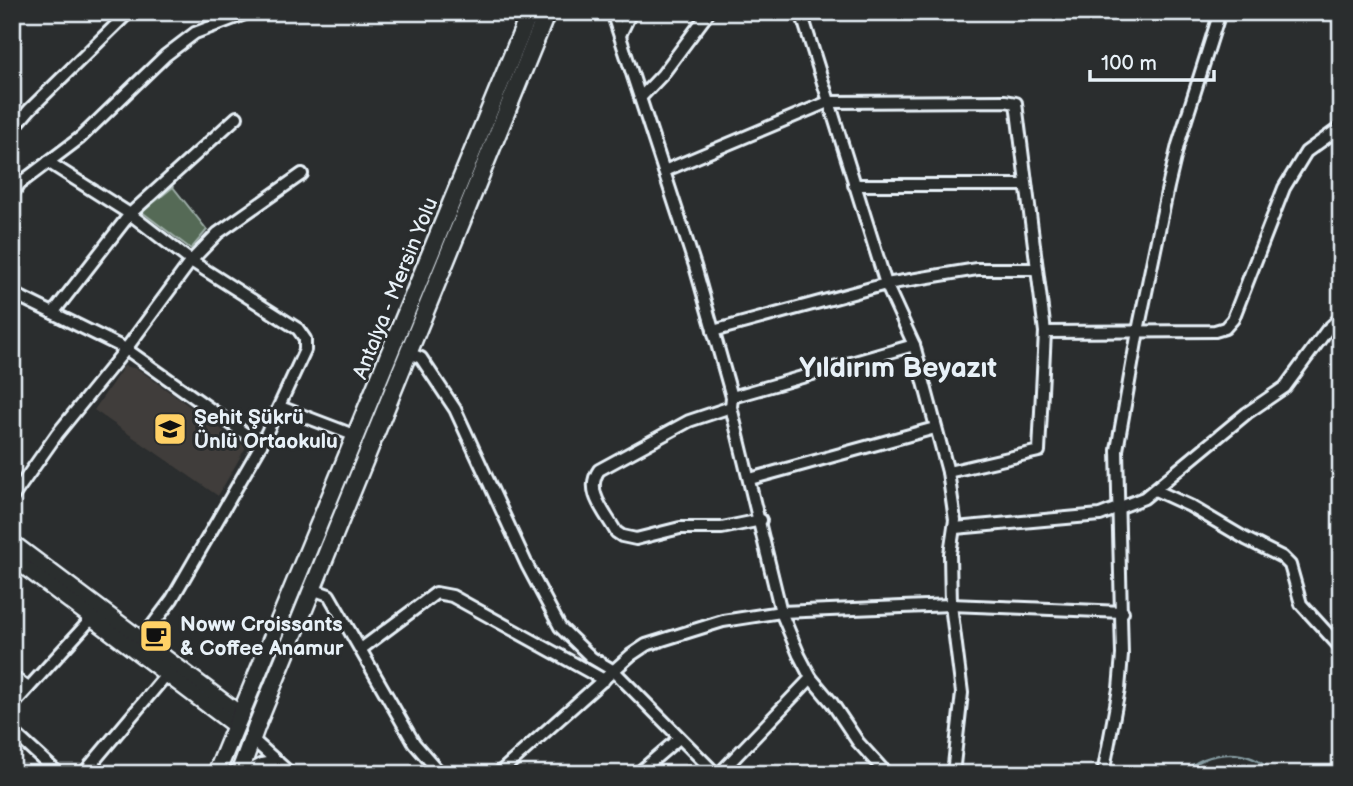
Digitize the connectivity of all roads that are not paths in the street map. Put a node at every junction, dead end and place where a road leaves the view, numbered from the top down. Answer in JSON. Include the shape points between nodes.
{"nodes":[{"id":1,"x":129,"y":12,"type":"edge"},
{"id":2,"x":250,"y":12,"type":"edge"},
{"id":3,"x":530,"y":12,"type":"edge"},
{"id":4,"x":547,"y":12,"type":"edge"},
{"id":5,"x":612,"y":12,"type":"edge"},
{"id":6,"x":631,"y":12,"type":"edge"},
{"id":7,"x":709,"y":12,"type":"edge"},
{"id":8,"x":801,"y":12,"type":"edge"},
{"id":9,"x":1220,"y":12,"type":"edge"},
{"id":10,"x":620,"y":34,"type":"junction"},
{"id":11,"x":640,"y":97,"type":"junction"},
{"id":12,"x":828,"y":102,"type":"junction"},
{"id":13,"x":237,"y":117,"type":"dead end"},
{"id":14,"x":1341,"y":127,"type":"edge"},
{"id":15,"x":12,"y":130,"type":"edge"},
{"id":16,"x":48,"y":162,"type":"junction"},
{"id":17,"x":664,"y":171,"type":"junction"},
{"id":18,"x":302,"y":174,"type":"dead end"},
{"id":19,"x":853,"y":185,"type":"junction"},
{"id":20,"x":1025,"y":185,"type":"junction"},
{"id":21,"x":12,"y":195,"type":"edge"},
{"id":22,"x":130,"y":214,"type":"junction"},
{"id":23,"x":191,"y":261,"type":"junction"},
{"id":24,"x":1037,"y":269,"type":"junction"},
{"id":25,"x":886,"y":284,"type":"junction"},
{"id":26,"x":12,"y":293,"type":"edge"},
{"id":27,"x":53,"y":313,"type":"junction"},
{"id":28,"x":1341,"y":317,"type":"edge"},
{"id":29,"x":713,"y":331,"type":"junction"},
{"id":30,"x":1138,"y":331,"type":"junction"},
{"id":31,"x":1045,"y":332,"type":"junction"},
{"id":32,"x":914,"y":345,"type":"junction"},
{"id":33,"x":126,"y":349,"type":"junction"},
{"id":34,"x":409,"y":353,"type":"junction"},
{"id":35,"x":731,"y":402,"type":"junction"},
{"id":36,"x":281,"y":407,"type":"junction"},
{"id":37,"x":935,"y":428,"type":"junction"},
{"id":38,"x":356,"y":436,"type":"junction"},
{"id":39,"x":261,"y":445,"type":"junction"},
{"id":40,"x":947,"y":472,"type":"junction"},
{"id":41,"x":750,"y":479,"type":"junction"},
{"id":42,"x":1155,"y":490,"type":"junction"},
{"id":43,"x":12,"y":498,"type":"edge"},
{"id":44,"x":1118,"y":510,"type":"junction"},
{"id":45,"x":761,"y":520,"type":"junction"},
{"id":46,"x":954,"y":528,"type":"junction"},
{"id":47,"x":12,"y":542,"type":"edge"},
{"id":48,"x":12,"y":558,"type":"edge"},
{"id":49,"x":312,"y":589,"type":"junction"},
{"id":50,"x":951,"y":605,"type":"junction"},
{"id":51,"x":1123,"y":611,"type":"junction"},
{"id":52,"x":781,"y":612,"type":"junction"},
{"id":53,"x":97,"y":613,"type":"junction"},
{"id":54,"x":142,"y":639,"type":"junction"},
{"id":55,"x":1341,"y":648,"type":"edge"},
{"id":56,"x":361,"y":649,"type":"junction"},
{"id":57,"x":172,"y":669,"type":"junction"},
{"id":58,"x":614,"y":671,"type":"junction"},
{"id":59,"x":12,"y":676,"type":"edge"},
{"id":60,"x":811,"y":678,"type":"junction"},
{"id":61,"x":604,"y":680,"type":"junction"},
{"id":62,"x":28,"y":688,"type":"junction"},
{"id":63,"x":12,"y":706,"type":"edge"},
{"id":64,"x":239,"y":721,"type":"junction"},
{"id":65,"x":12,"y":731,"type":"edge"},
{"id":66,"x":254,"y":732,"type":"junction"},
{"id":67,"x":679,"y":738,"type":"junction"},
{"id":68,"x":277,"y":761,"type":"junction"},
{"id":69,"x":59,"y":774,"type":"edge"},
{"id":70,"x":83,"y":774,"type":"edge"},
{"id":71,"x":216,"y":774,"type":"edge"},
{"id":72,"x":241,"y":774,"type":"edge"},
{"id":73,"x":291,"y":774,"type":"edge"},
{"id":74,"x":441,"y":774,"type":"edge"},
{"id":75,"x":498,"y":774,"type":"edge"},
{"id":76,"x":637,"y":774,"type":"edge"},
{"id":77,"x":718,"y":774,"type":"edge"},
{"id":78,"x":887,"y":774,"type":"edge"},
{"id":79,"x":953,"y":774,"type":"edge"},
{"id":80,"x":1103,"y":774,"type":"edge"}],
"edges":[{"from":1,"to":15,"type":"street"},
{"from":2,"to":16,"type":"street","via":[[195,33]]},
{"from":3,"to":38,"type":"highway","name":"Antalya - Mersin Yolu"},
{"from":4,"to":34,"type":"highway","name":"Antalya - Mersin Yolu"},
{"from":5,"to":10,"type":"street"},
{"from":6,"to":10,"type":"street"},
{"from":7,"to":11,"type":"street"},
{"from":8,"to":12,"type":"street"},
{"from":9,"to":30,"type":"street","via":[[1178,145]]},
{"from":10,"to":11,"type":"street"},
{"from":11,"to":17,"type":"street"},
{"from":12,"to":17,"type":"street"},
{"from":12,"to":19,"type":"street"},
{"from":12,"to":20,"type":"street","via":[[1016,103]]},
{"from":13,"to":22,"type":"street"},
{"from":14,"to":30,"type":"street","via":[[1306,152],[1284,188],[1233,319],[1225,328]]},
{"from":16,"to":21,"type":"street"},
{"from":16,"to":22,"type":"street"},
{"from":17,"to":29,"type":"street"},
{"from":18,"to":23,"type":"street","via":[[218,233]]},
{"from":19,"to":20,"type":"street"},
{"from":19,"to":25,"type":"street"},
{"from":20,"to":24,"type":"street"},
{"from":22,"to":23,"type":"street"},
{"from":22,"to":27,"type":"street"},
{"from":23,"to":33,"type":"street"},
{"from":23,"to":36,"type":"street","via":[[298,329],[305,339],[305,350]]},
{"from":24,"to":25,"type":"street","via":[[976,269]]},
{"from":24,"to":31,"type":"street"},
{"from":25,"to":29,"type":"street"},
{"from":25,"to":32,"type":"street"},
{"from":26,"to":27,"type":"street"},
{"from":27,"to":33,"type":"street"},
{"from":28,"to":42,"type":"street","via":[[1326,330],[1285,387]]},
{"from":29,"to":35,"type":"street"},
{"from":30,"to":31,"type":"street"},
{"from":30,"to":44,"type":"street","via":[[1117,450]]},
{"from":31,"to":40,"type":"street","via":[[1039,451]]},
{"from":32,"to":35,"type":"street"},
{"from":32,"to":37,"type":"street"},
{"from":33,"to":39,"type":"street"},
{"from":33,"to":43,"type":"street"},
{"from":34,"to":49,"type":"highway","name":"Antalya - Mersin Yolu"},
{"from":34,"to":58,"type":"street","via":[[421,358],[456,409],[560,627],[592,658]]},
{"from":35,"to":41,"type":"street"},
{"from":35,"to":45,"type":"street","via":[[599,470],[593,491],[616,532],[636,539],[680,528],[722,528]]},
{"from":36,"to":38,"type":"street"},
{"from":36,"to":39,"type":"street"},
{"from":37,"to":40,"type":"street"},
{"from":37,"to":41,"type":"street"},
{"from":38,"to":64,"type":"highway","name":"Antalya - Mersin Yolu"},
{"from":39,"to":54,"type":"street","via":[[172,599]]},
{"from":40,"to":46,"type":"street"},
{"from":41,"to":45,"type":"street"},
{"from":42,"to":44,"type":"street"},
{"from":42,"to":55,"type":"street","via":[[1282,557],[1290,565],[1301,604]]},
{"from":44,"to":46,"type":"street"},
{"from":44,"to":51,"type":"street"},
{"from":45,"to":52,"type":"street"},
{"from":46,"to":50,"type":"street"},
{"from":47,"to":53,"type":"main road"},
{"from":48,"to":53,"type":"main road"},
{"from":49,"to":56,"type":"street","via":[[329,595]]},
{"from":49,"to":66,"type":"highway","name":"Antalya - Mersin Yolu"},
{"from":50,"to":51,"type":"street"},
{"from":50,"to":52,"type":"street"},
{"from":50,"to":79,"type":"street","via":[[962,693]]},
{"from":51,"to":80,"type":"street","via":[[1119,689]]},
{"from":52,"to":58,"type":"street","via":[[723,621],[646,645]]},
{"from":52,"to":60,"type":"street"},
{"from":53,"to":54,"type":"main road"},
{"from":53,"to":57,"type":"main road"},
{"from":53,"to":62,"type":"street"},
{"from":54,"to":57,"type":"main road"},
{"from":56,"to":61,"type":"street","via":[[436,593],[452,596]]},
{"from":56,"to":74,"type":"street","via":[[414,743]]},
{"from":57,"to":64,"type":"main road"},
{"from":57,"to":70,"type":"street"},
{"from":58,"to":61,"type":"street"},
{"from":58,"to":67,"type":"street"},
{"from":59,"to":62,"type":"street"},
{"from":60,"to":77,"type":"street"},
{"from":60,"to":78,"type":"street"},
{"from":61,"to":75,"type":"street"},
{"from":62,"to":63,"type":"street"},
{"from":64,"to":66,"type":"highway"},
{"from":64,"to":71,"type":"highway","name":"Antalya - Mersin Yolu"},
{"from":65,"to":69,"type":"street"},
{"from":66,"to":68,"type":"street"},
{"from":66,"to":72,"type":"highway","name":"Antalya - Mersin Yolu"},
{"from":67,"to":76,"type":"street"},
{"from":67,"to":77,"type":"street"},
{"from":68,"to":72,"type":"street"},
{"from":68,"to":73,"type":"street"}]}
